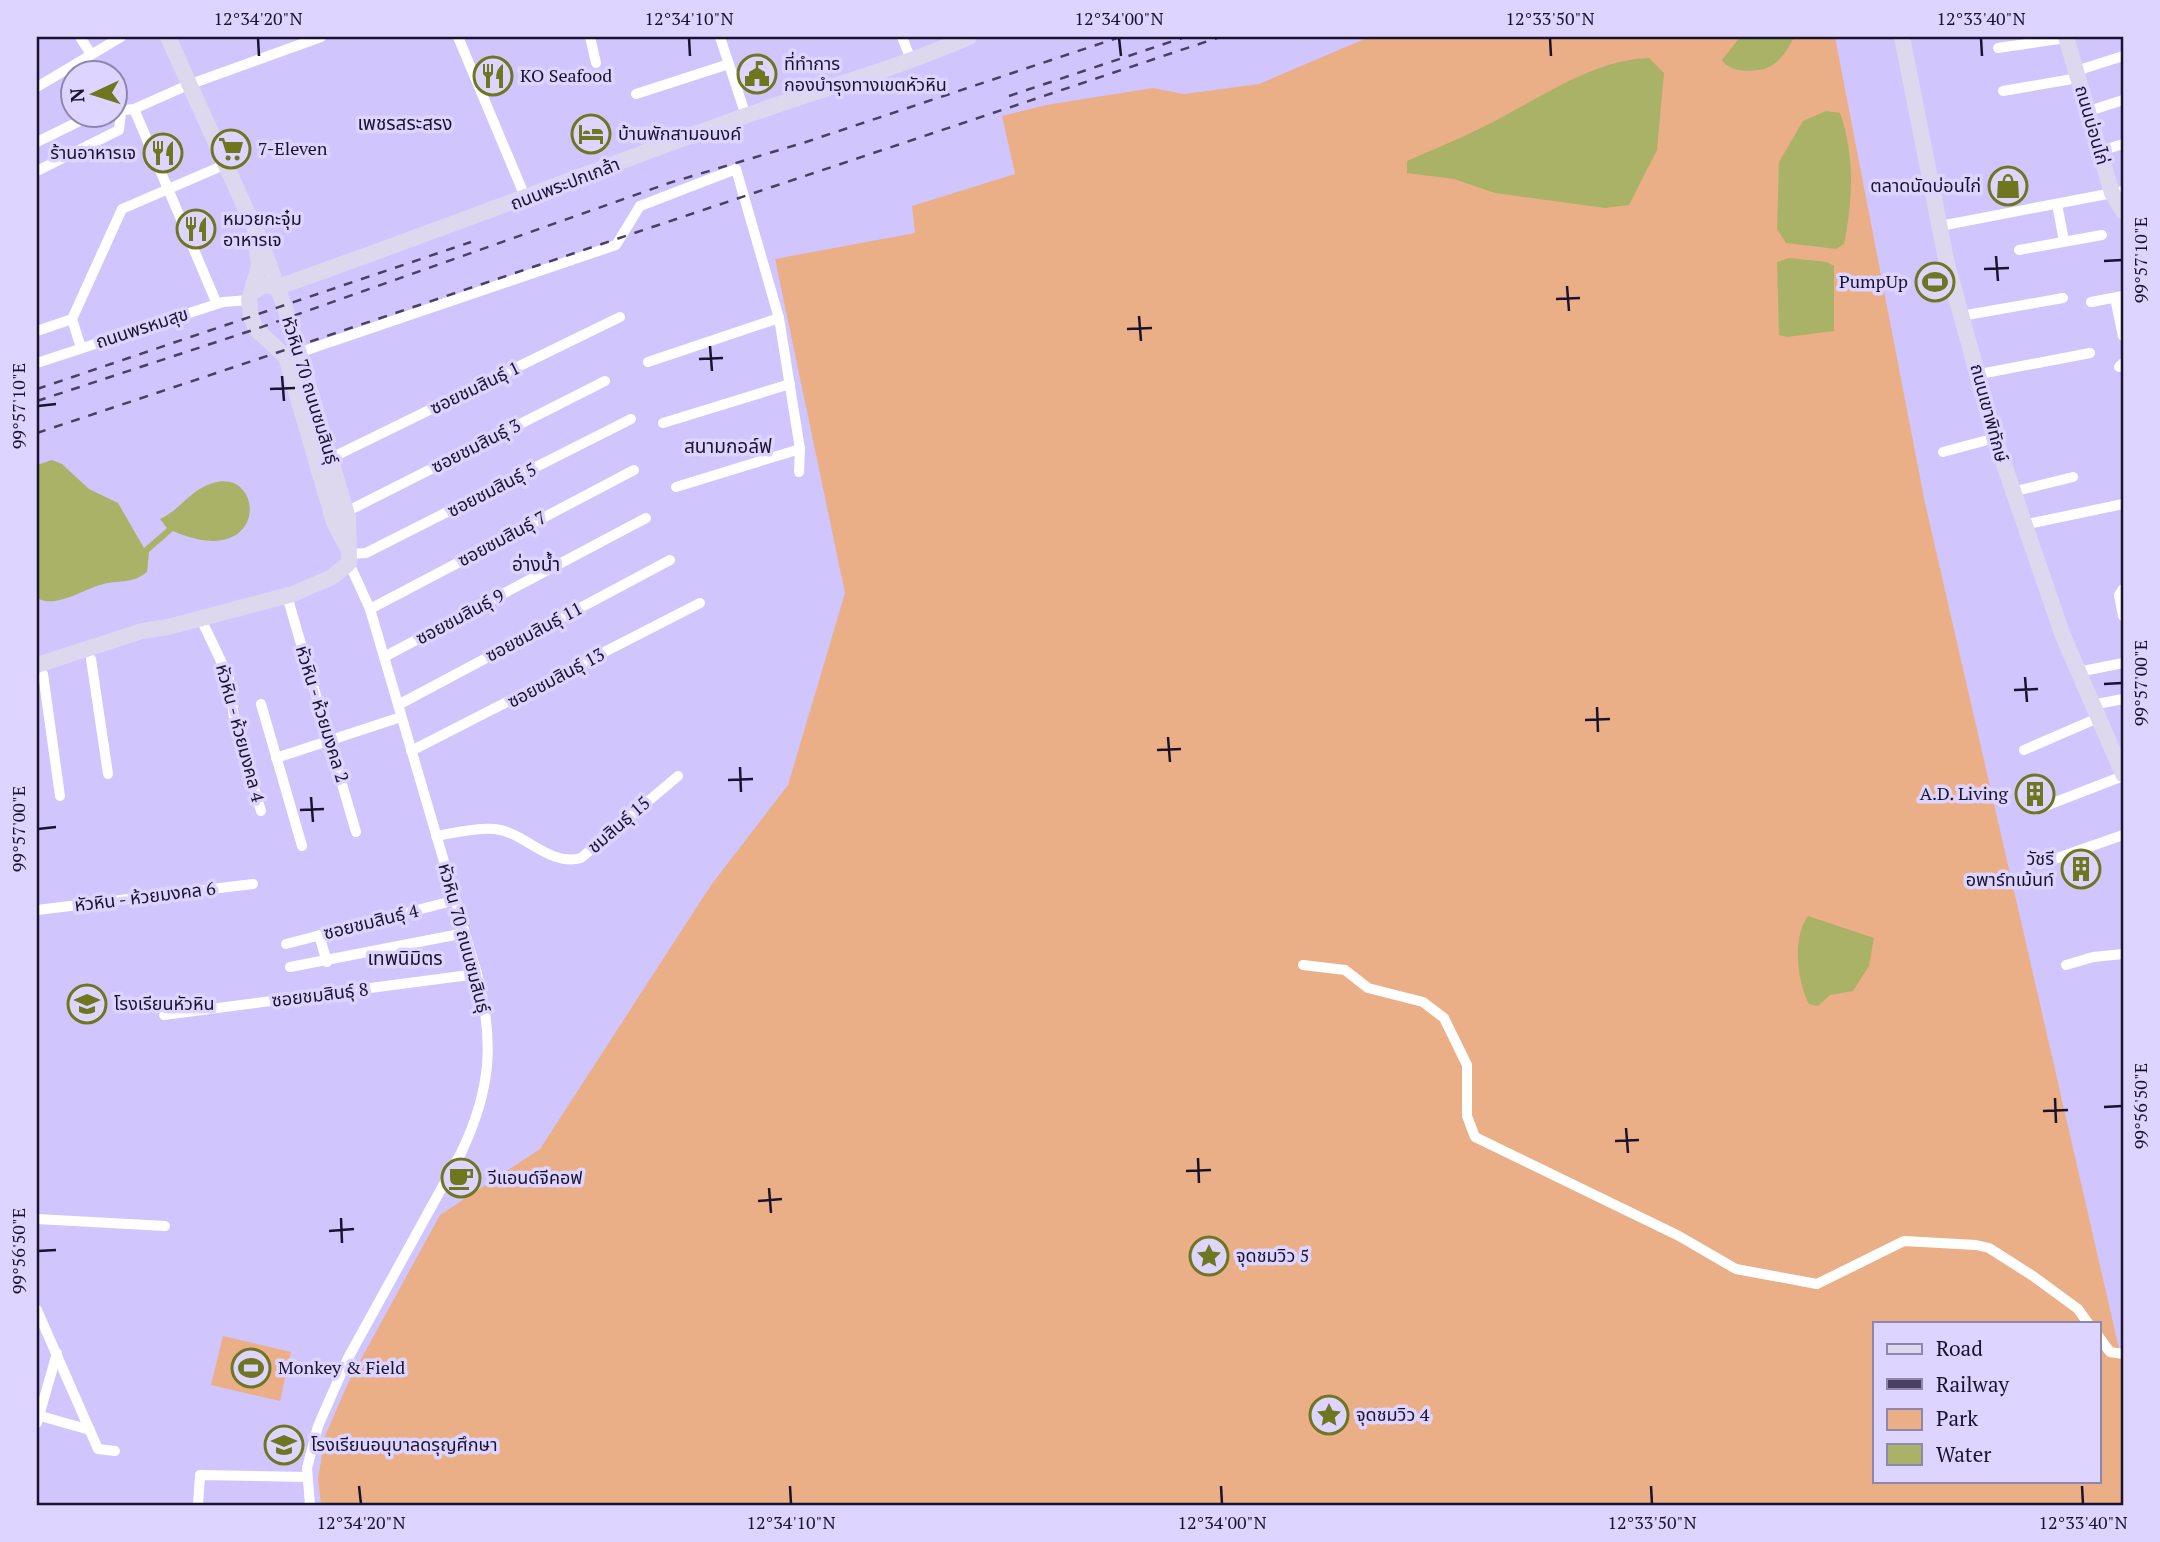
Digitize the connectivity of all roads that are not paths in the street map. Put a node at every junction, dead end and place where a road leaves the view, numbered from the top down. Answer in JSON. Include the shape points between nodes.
{"nodes":[{"id":1,"x":80,"y":37,"type":"edge"},
{"id":2,"x":121,"y":37,"type":"edge"},
{"id":3,"x":168,"y":37,"type":"edge"},
{"id":4,"x":321,"y":37,"type":"edge"},
{"id":5,"x":458,"y":37,"type":"edge"},
{"id":6,"x":590,"y":37,"type":"edge"},
{"id":7,"x":720,"y":37,"type":"edge"},
{"id":8,"x":902,"y":37,"type":"edge"},
{"id":9,"x":970,"y":37,"type":"edge"},
{"id":10,"x":1902,"y":37,"type":"edge"},
{"id":11,"x":2066,"y":38,"type":"edge"},
{"id":12,"x":939,"y":44,"type":"edge"},
{"id":13,"x":1998,"y":48,"type":"dead end"},
{"id":14,"x":91,"y":54,"type":"junction"},
{"id":15,"x":2123,"y":56,"type":"edge"},
{"id":16,"x":912,"y":62,"type":"junction"},
{"id":17,"x":596,"y":63,"type":"dead end"},
{"id":18,"x":729,"y":64,"type":"junction"},
{"id":19,"x":2077,"y":74,"type":"junction"},
{"id":20,"x":188,"y":85,"type":"junction"},
{"id":21,"x":37,"y":87,"type":"edge"},
{"id":22,"x":2003,"y":91,"type":"dead end"},
{"id":23,"x":636,"y":94,"type":"dead end"},
{"id":24,"x":2123,"y":100,"type":"edge"},
{"id":25,"x":134,"y":109,"type":"junction"},
{"id":26,"x":130,"y":110,"type":"edge"},
{"id":27,"x":2089,"y":111,"type":"junction"},
{"id":28,"x":746,"y":116,"type":"junction"},
{"id":29,"x":61,"y":130,"type":"edge"},
{"id":30,"x":119,"y":130,"type":"edge"},
{"id":31,"x":37,"y":142,"type":"edge"},
{"id":32,"x":2123,"y":144,"type":"edge"},
{"id":33,"x":2100,"y":151,"type":"junction"},
{"id":34,"x":224,"y":165,"type":"junction"},
{"id":35,"x":37,"y":171,"type":"edge"},
{"id":36,"x":170,"y":188,"type":"junction"},
{"id":37,"x":2118,"y":192,"type":"edge"},
{"id":38,"x":527,"y":199,"type":"junction"},
{"id":39,"x":2057,"y":204,"type":"junction"},
{"id":40,"x":2123,"y":211,"type":"edge"},
{"id":41,"x":1940,"y":226,"type":"junction"},
{"id":42,"x":253,"y":230,"type":"junction"},
{"id":43,"x":2102,"y":234,"type":"dead end"},
{"id":44,"x":2064,"y":241,"type":"junction"},
{"id":45,"x":2019,"y":250,"type":"dead end"},
{"id":46,"x":278,"y":287,"type":"junction"},
{"id":47,"x":251,"y":296,"type":"junction"},
{"id":48,"x":2119,"y":297,"type":"edge"},
{"id":49,"x":2063,"y":298,"type":"dead end"},
{"id":50,"x":2091,"y":302,"type":"dead end"},
{"id":51,"x":217,"y":304,"type":"junction"},
{"id":52,"x":1961,"y":316,"type":"junction"},
{"id":53,"x":620,"y":317,"type":"dead end"},
{"id":54,"x":779,"y":318,"type":"junction"},
{"id":55,"x":72,"y":319,"type":"junction"},
{"id":56,"x":290,"y":322,"type":"junction"},
{"id":57,"x":37,"y":331,"type":"edge"},
{"id":58,"x":2123,"y":336,"type":"edge"},
{"id":59,"x":264,"y":337,"type":"junction"},
{"id":60,"x":81,"y":348,"type":"junction"},
{"id":61,"x":2090,"y":353,"type":"dead end"},
{"id":62,"x":293,"y":355,"type":"junction"},
{"id":63,"x":648,"y":362,"type":"dead end"},
{"id":64,"x":37,"y":363,"type":"edge"},
{"id":65,"x":1980,"y":374,"type":"junction"},
{"id":66,"x":605,"y":381,"type":"dead end"},
{"id":67,"x":790,"y":384,"type":"junction"},
{"id":68,"x":631,"y":419,"type":"dead end"},
{"id":69,"x":663,"y":423,"type":"dead end"},
{"id":70,"x":1995,"y":438,"type":"junction"},
{"id":71,"x":800,"y":449,"type":"junction"},
{"id":72,"x":1943,"y":452,"type":"dead end"},
{"id":73,"x":324,"y":461,"type":"junction"},
{"id":74,"x":634,"y":470,"type":"dead end"},
{"id":75,"x":799,"y":472,"type":"dead end"},
{"id":76,"x":2073,"y":477,"type":"dead end"},
{"id":77,"x":676,"y":487,"type":"dead end"},
{"id":78,"x":2012,"y":492,"type":"junction"},
{"id":79,"x":2123,"y":504,"type":"edge"},
{"id":80,"x":346,"y":512,"type":"junction"},
{"id":81,"x":646,"y":518,"type":"dead end"},
{"id":82,"x":2023,"y":525,"type":"junction"},
{"id":83,"x":350,"y":558,"type":"junction"},
{"id":84,"x":670,"y":560,"type":"dead end"},
{"id":85,"x":2123,"y":589,"type":"edge"},
{"id":86,"x":287,"y":596,"type":"junction"},
{"id":87,"x":700,"y":603,"type":"dead end"},
{"id":88,"x":370,"y":609,"type":"junction"},
{"id":89,"x":2123,"y":616,"type":"edge"},
{"id":90,"x":200,"y":617,"type":"junction"},
{"id":91,"x":168,"y":627,"type":"junction"},
{"id":92,"x":384,"y":657,"type":"junction"},
{"id":93,"x":91,"y":659,"type":"junction"},
{"id":94,"x":2123,"y":663,"type":"edge"},
{"id":95,"x":39,"y":671,"type":"edge"},
{"id":96,"x":2078,"y":672,"type":"junction"},
{"id":97,"x":2123,"y":699,"type":"edge"},
{"id":98,"x":261,"y":704,"type":"dead end"},
{"id":99,"x":398,"y":705,"type":"junction"},
{"id":100,"x":2095,"y":712,"type":"junction"},
{"id":101,"x":401,"y":717,"type":"junction"},
{"id":102,"x":330,"y":741,"type":"junction"},
{"id":103,"x":2024,"y":750,"type":"dead end"},
{"id":104,"x":411,"y":751,"type":"junction"},
{"id":105,"x":276,"y":758,"type":"junction"},
{"id":106,"x":108,"y":774,"type":"dead end"},
{"id":107,"x":2123,"y":775,"type":"edge"},
{"id":108,"x":678,"y":776,"type":"dead end"},
{"id":109,"x":60,"y":796,"type":"dead end"},
{"id":110,"x":2035,"y":810,"type":"dead end"},
{"id":111,"x":261,"y":811,"type":"dead end"},
{"id":112,"x":356,"y":832,"type":"dead end"},
{"id":113,"x":2123,"y":835,"type":"edge"},
{"id":114,"x":436,"y":836,"type":"junction"},
{"id":115,"x":302,"y":846,"type":"dead end"},
{"id":116,"x":2040,"y":863,"type":"dead end"},
{"id":117,"x":253,"y":884,"type":"dead end"},
{"id":118,"x":456,"y":900,"type":"junction"},
{"id":119,"x":37,"y":910,"type":"edge"},
{"id":120,"x":465,"y":933,"type":"junction"},
{"id":121,"x":319,"y":935,"type":"junction"},
{"id":122,"x":286,"y":944,"type":"dead end"},
{"id":123,"x":2123,"y":954,"type":"edge"},
{"id":124,"x":327,"y":962,"type":"junction"},
{"id":125,"x":1303,"y":965,"type":"dead end"},
{"id":126,"x":2066,"y":965,"type":"dead end"},
{"id":127,"x":290,"y":967,"type":"dead end"},
{"id":128,"x":477,"y":974,"type":"junction"},
{"id":129,"x":164,"y":1015,"type":"dead end"},
{"id":130,"x":37,"y":1219,"type":"edge"},
{"id":131,"x":165,"y":1226,"type":"dead end"},
{"id":132,"x":37,"y":1310,"type":"edge"},
{"id":133,"x":2087,"y":1322,"type":"edge"},
{"id":134,"x":2100,"y":1338,"type":"edge"},
{"id":135,"x":57,"y":1353,"type":"junction"},
{"id":136,"x":2123,"y":1354,"type":"edge"},
{"id":137,"x":38,"y":1418,"type":"edge"},
{"id":138,"x":90,"y":1430,"type":"junction"},
{"id":139,"x":115,"y":1451,"type":"dead end"},
{"id":140,"x":307,"y":1477,"type":"junction"},
{"id":141,"x":198,"y":1505,"type":"edge"},
{"id":142,"x":310,"y":1505,"type":"edge"}],
"edges":[{"from":1,"to":14,"type":"street"},
{"from":2,"to":14,"type":"street"},
{"from":3,"to":20,"type":"street","name":"หัวหิน 70 ถนนชมสินธุ์"},
{"from":4,"to":20,"type":"street"},
{"from":5,"to":38,"type":"street"},
{"from":6,"to":17,"type":"street"},
{"from":7,"to":18,"type":"street"},
{"from":8,"to":16,"type":"street"},
{"from":9,"to":12,"type":"street","name":"ถนนพระปกเกล้า"},
{"from":10,"to":41,"type":"street","name":"ถนนเขาพิทักษ์"},
{"from":11,"to":13,"type":"street"},
{"from":11,"to":19,"type":"street","name":"ถนนบ่อนไก่"},
{"from":12,"to":16,"type":"street","name":"ถนนพระปกเกล้า"},
{"from":14,"to":21,"type":"street"},
{"from":15,"to":19,"type":"street"},
{"from":16,"to":28,"type":"street","name":"ถนนพระปกเกล้า"},
{"from":18,"to":23,"type":"street"},
{"from":18,"to":28,"type":"street"},
{"from":19,"to":22,"type":"street"},
{"from":19,"to":27,"type":"street","name":"ถนนบ่อนไก่"},
{"from":20,"to":25,"type":"street"},
{"from":20,"to":34,"type":"street","name":"หัวหิน 70 ถนนชมสินธุ์"},
{"from":24,"to":27,"type":"street"},
{"from":25,"to":26,"type":"street"},
{"from":25,"to":36,"type":"street"},
{"from":27,"to":33,"type":"street","name":"ถนนบ่อนไก่"},
{"from":28,"to":38,"type":"street","name":"ถนนพระปกเกล้า"},
{"from":29,"to":31,"type":"street"},
{"from":30,"to":35,"type":"street"},
{"from":32,"to":33,"type":"street"},
{"from":33,"to":37,"type":"street","name":"ถนนบ่อนไก่"},
{"from":34,"to":36,"type":"street"},
{"from":34,"to":42,"type":"street","name":"หัวหิน 70 ถนนชมสินธุ์"},
{"from":36,"to":51,"type":"street"},
{"from":36,"to":55,"type":"street","via":[[121,209]]},
{"from":37,"to":39,"type":"street"},
{"from":37,"to":40,"type":"street","name":"ถนนบ่อนไก่"},
{"from":38,"to":46,"type":"street","name":"ถนนพระปกเกล้า"},
{"from":39,"to":41,"type":"street"},
{"from":39,"to":44,"type":"street"},
{"from":41,"to":52,"type":"street","name":"ถนนเขาพิทักษ์"},
{"from":42,"to":46,"type":"street","name":"หัวหิน 70 ถนนชมสินธุ์"},
{"from":42,"to":47,"type":"street","name":"หัวหิน 70 ถนนชมสินธุ์","via":[[259,266]]},
{"from":43,"to":44,"type":"street"},
{"from":44,"to":45,"type":"street"},
{"from":46,"to":47,"type":"street","via":[[265,285]]},
{"from":46,"to":56,"type":"street","name":"หัวหิน 70 ถนนชมสินธุ์"},
{"from":47,"to":51,"type":"street","name":"ถนนพรหมสุข"},
{"from":47,"to":59,"type":"street","name":"หัวหิน 70 ถนนชมสินธุ์","via":[[253,322]]},
{"from":48,"to":50,"type":"street"},
{"from":48,"to":58,"type":"street"},
{"from":49,"to":52,"type":"street"},
{"from":51,"to":60,"type":"street","name":"ถนนพรหมสุข"},
{"from":52,"to":65,"type":"street","name":"ถนนเขาพิทักษ์"},
{"from":53,"to":73,"type":"street","name":"ซอยชมสินธุ์ 1"},
{"from":54,"to":62,"type":"street","via":[[736,169],[640,206],[616,245]]},
{"from":54,"to":63,"type":"street"},
{"from":54,"to":67,"type":"street"},
{"from":55,"to":57,"type":"street"},
{"from":55,"to":60,"type":"street"},
{"from":56,"to":59,"type":"street","via":[[283,336]]},
{"from":56,"to":62,"type":"street","name":"หัวหิน 70 ถนนชมสินธุ์"},
{"from":59,"to":62,"type":"street","name":"หัวหิน 70 ถนนชมสินธุ์"},
{"from":60,"to":64,"type":"street","name":"ถนนพรหมสุข"},
{"from":61,"to":65,"type":"street"},
{"from":62,"to":73,"type":"street","name":"หัวหิน 70 ถนนชมสินธุ์"},
{"from":65,"to":70,"type":"street","name":"ถนนเขาพิทักษ์"},
{"from":66,"to":80,"type":"street","name":"ซอยชมสินธุ์ 3"},
{"from":67,"to":69,"type":"street"},
{"from":67,"to":71,"type":"street"},
{"from":68,"to":83,"type":"street","name":"ซอยชมสินธุ์ 5","via":[[366,554]]},
{"from":70,"to":72,"type":"street"},
{"from":70,"to":78,"type":"street","name":"ถนนเขาพิทักษ์"},
{"from":71,"to":75,"type":"street"},
{"from":71,"to":77,"type":"street"},
{"from":73,"to":80,"type":"street","name":"หัวหิน 70 ถนนชมสินธุ์"},
{"from":73,"to":83,"type":"street","name":"หัวหิน 70 ถนนชมสินธุ์","via":[[334,522]]},
{"from":74,"to":88,"type":"street","name":"ซอยชมสินธุ์ 7"},
{"from":76,"to":78,"type":"street"},
{"from":78,"to":82,"type":"street","name":"ถนนเขาพิทักษ์"},
{"from":79,"to":82,"type":"street"},
{"from":80,"to":83,"type":"street","name":"หัวหิน 70 ถนนชมสินธุ์"},
{"from":81,"to":92,"type":"street","name":"ซอยชมสินธุ์ 9"},
{"from":82,"to":96,"type":"street","name":"ถนนเขาพิทักษ์"},
{"from":83,"to":86,"type":"street","via":[[332,577]]},
{"from":83,"to":88,"type":"street","name":"หัวหิน 70 ถนนชมสินธุ์"},
{"from":84,"to":99,"type":"street","name":"ซอยชมสินธุ์ 11"},
{"from":85,"to":89,"type":"street","via":[[2119,595]]},
{"from":86,"to":90,"type":"street"},
{"from":86,"to":102,"type":"street","name":"หัวหิน - ห้วยมงคล 2"},
{"from":87,"to":104,"type":"street","name":"ซอยชมสินธุ์ 13"},
{"from":88,"to":92,"type":"street","name":"หัวหิน 70 ถนนชมสินธุ์"},
{"from":90,"to":91,"type":"street"},
{"from":90,"to":111,"type":"street","name":"หัวหิน - ห้วยมงคล 4","via":[[229,678],[235,726]]},
{"from":91,"to":93,"type":"street"},
{"from":91,"to":95,"type":"street","via":[[142,631]]},
{"from":92,"to":99,"type":"street","name":"หัวหิน 70 ถนนชมสินธุ์"},
{"from":93,"to":95,"type":"street"},
{"from":93,"to":106,"type":"street"},
{"from":94,"to":96,"type":"street"},
{"from":95,"to":109,"type":"street"},
{"from":96,"to":100,"type":"street","name":"ถนนเขาพิทักษ์"},
{"from":97,"to":100,"type":"street"},
{"from":98,"to":105,"type":"street"},
{"from":99,"to":101,"type":"street","name":"หัวหิน 70 ถนนชมสินธุ์"},
{"from":100,"to":103,"type":"street"},
{"from":100,"to":107,"type":"street","name":"ถนนเขาพิทักษ์"},
{"from":101,"to":102,"type":"street"},
{"from":101,"to":104,"type":"street","name":"หัวหิน 70 ถนนชมสินธุ์"},
{"from":102,"to":105,"type":"street"},
{"from":102,"to":112,"type":"street","name":"หัวหิน - ห้วยมงคล 2"},
{"from":104,"to":114,"type":"street","name":"หัวหิน 70 ถนนชมสินธุ์"},
{"from":105,"to":115,"type":"street"},
{"from":107,"to":110,"type":"street"},
{"from":108,"to":114,"type":"street","name":"ชมสินธุ์ 15","via":[[581,858],[554,856],[498,829]]},
{"from":113,"to":116,"type":"street"},
{"from":114,"to":118,"type":"street","name":"หัวหิน 70 ถนนชมสินธุ์"},
{"from":117,"to":119,"type":"street","name":"หัวหิน - ห้วยมงคล 6"},
{"from":118,"to":120,"type":"street","name":"หัวหิน 70 ถนนชมสินธุ์"},
{"from":118,"to":121,"type":"street","name":"ซอยชมสินธุ์ 4"},
{"from":120,"to":124,"type":"street"},
{"from":120,"to":128,"type":"street","name":"หัวหิน 70 ถนนชมสินธุ์"},
{"from":121,"to":122,"type":"street","name":"ซอยชมสินธุ์ 4"},
{"from":121,"to":124,"type":"street"},
{"from":123,"to":126,"type":"street"},
{"from":124,"to":127,"type":"street"},
{"from":125,"to":133,"type":"street","via":[[1345,970],[1368,988],[1423,1002],[1444,1018],[1467,1065],[1467,1116],[1475,1137],[1679,1236],[1736,1269],[1817,1284],[1904,1241],[1989,1248],[2078,1310]]},
{"from":128,"to":129,"type":"street","name":"ซอยชมสินธุ์ 8"},
{"from":128,"to":140,"type":"street","name":"หัวหิน 70 ถนนชมสินธุ์","via":[[489,1054],[475,1123],[348,1358],[318,1426]]},
{"from":130,"to":131,"type":"street"},
{"from":132,"to":135,"type":"street"},
{"from":134,"to":136,"type":"street","via":[[2110,1352]]},
{"from":135,"to":137,"type":"street"},
{"from":135,"to":138,"type":"street"},
{"from":137,"to":138,"type":"street"},
{"from":138,"to":139,"type":"street","via":[[97,1449]]},
{"from":140,"to":141,"type":"street","via":[[200,1475]]},
{"from":140,"to":142,"type":"street","name":"หัวหิน 70 ถนนชมสินธุ์"}]}
